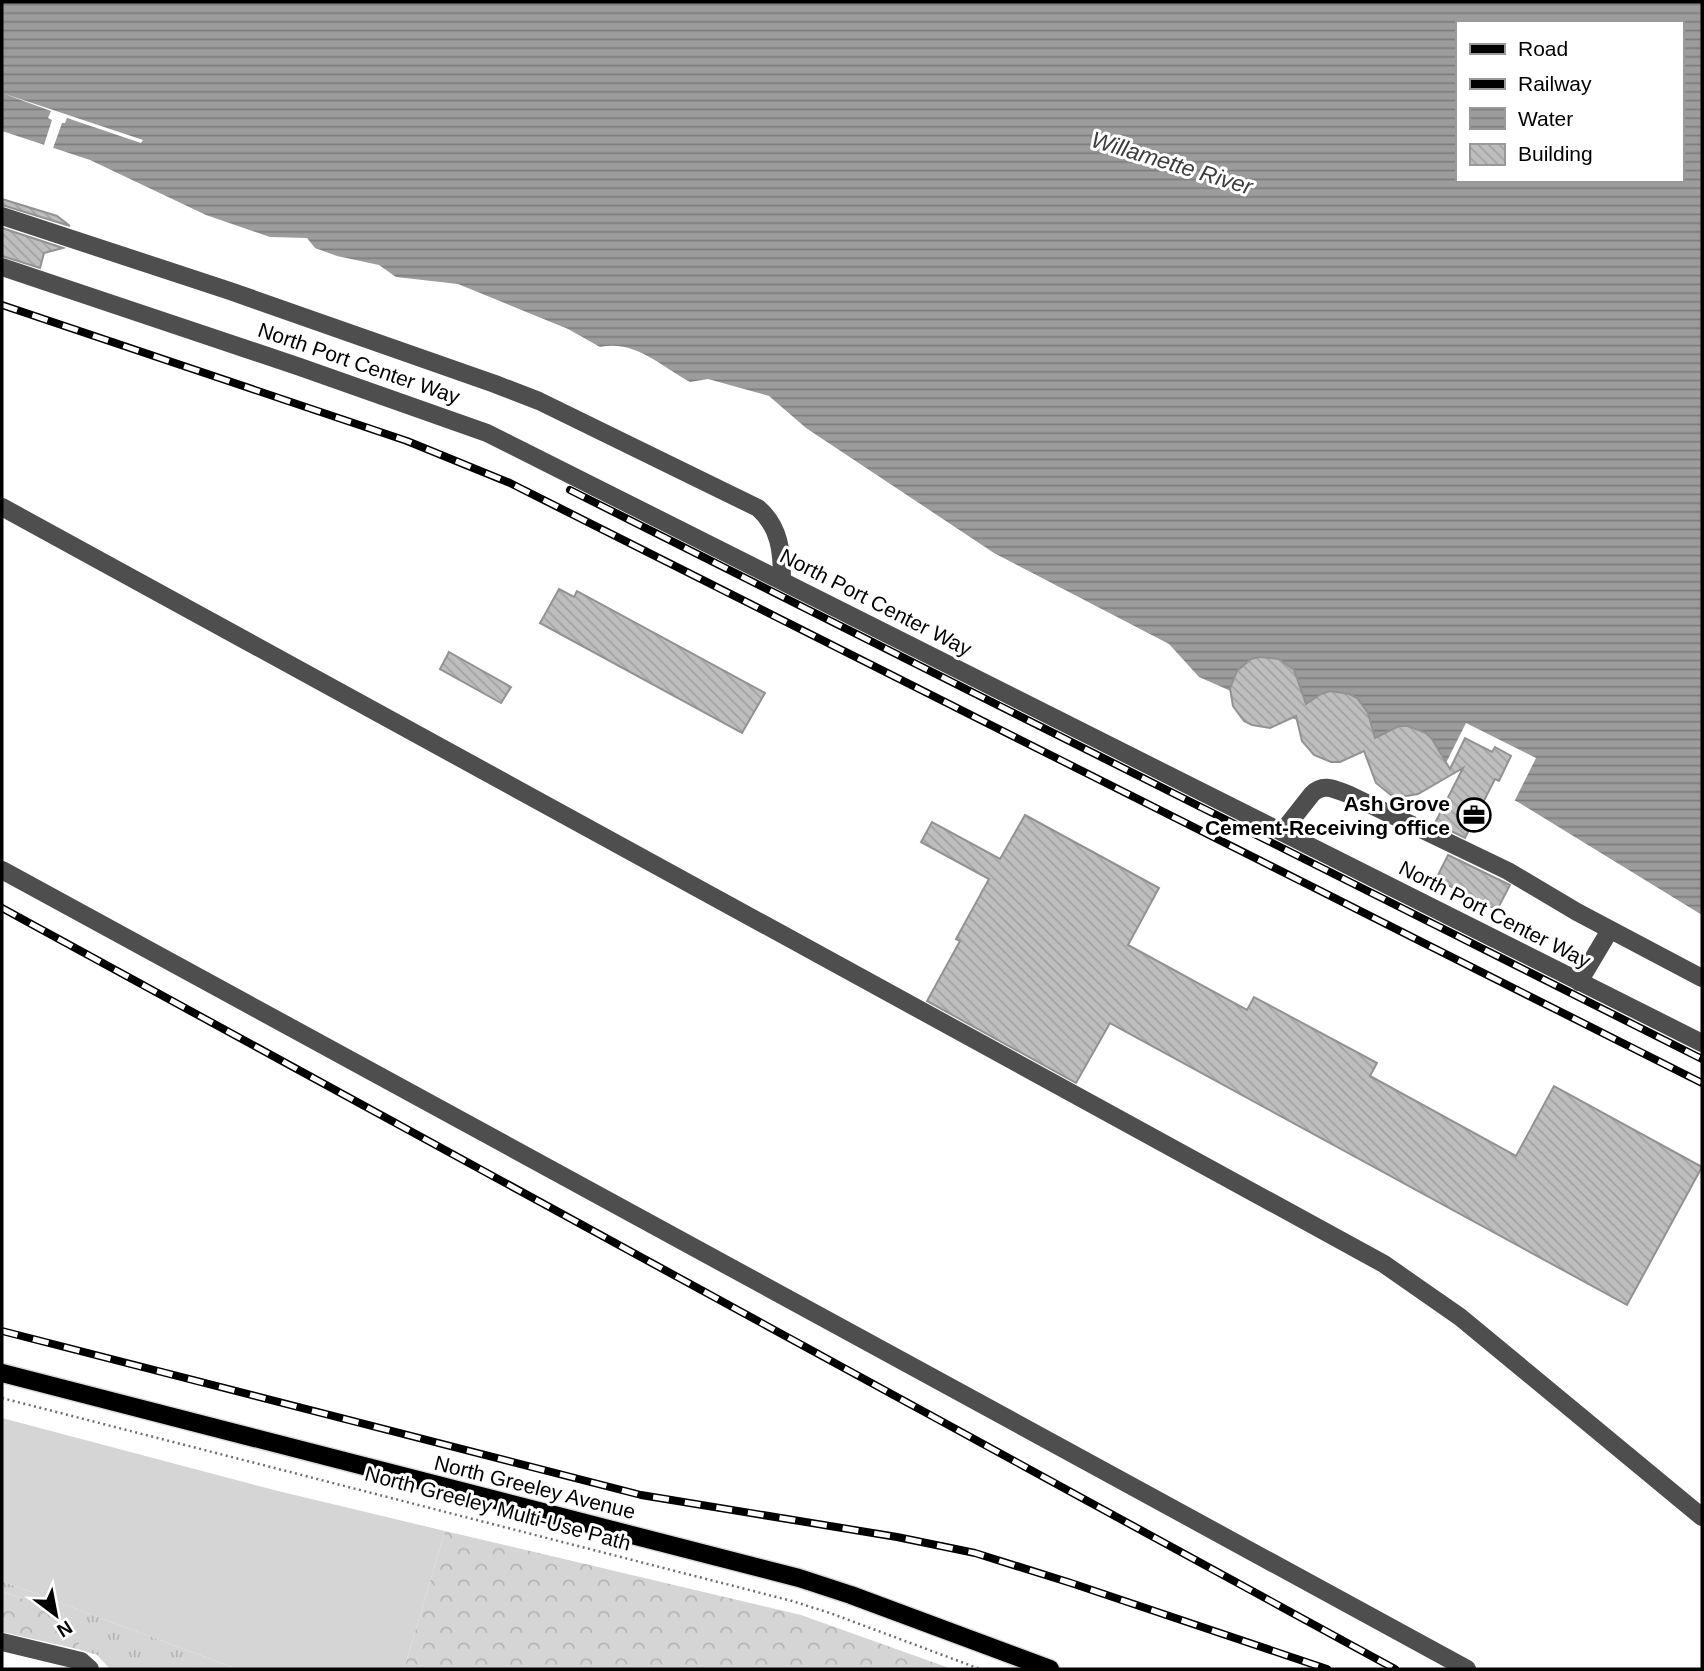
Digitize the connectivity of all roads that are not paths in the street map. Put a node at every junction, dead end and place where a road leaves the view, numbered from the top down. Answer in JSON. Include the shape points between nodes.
{"nodes":[{"id":1,"x":2,"y":216,"type":"edge"},
{"id":2,"x":2,"y":267,"type":"edge"},
{"id":3,"x":2,"y":508,"type":"edge"},
{"id":4,"x":782,"y":580,"type":"junction"},
{"id":5,"x":1282,"y":832,"type":"junction"},
{"id":6,"x":2,"y":870,"type":"edge"},
{"id":7,"x":1610,"y":930,"type":"junction"},
{"id":8,"x":1702,"y":978,"type":"edge"},
{"id":9,"x":1579,"y":982,"type":"junction"},
{"id":10,"x":1702,"y":1043,"type":"edge"},
{"id":11,"x":2,"y":1373,"type":"edge"},
{"id":12,"x":1702,"y":1517,"type":"edge"},
{"id":13,"x":2,"y":1642,"type":"edge"},
{"id":14,"x":90,"y":1669,"type":"edge"},
{"id":15,"x":1050,"y":1669,"type":"edge"},
{"id":16,"x":1467,"y":1669,"type":"edge"}],
"edges":[{"from":1,"to":4,"type":"street","via":[[539,401],[758,508],[776,530]]},
{"from":2,"to":4,"type":"street","name":"North Port Center Way","via":[[467,424]]},
{"from":3,"to":12,"type":"street","via":[[1384,1264],[1460,1317]]},
{"from":4,"to":5,"type":"street","name":"North Port Center Way"},
{"from":5,"to":7,"type":"street","via":[[1312,794],[1327,787],[1508,871]]},
{"from":5,"to":9,"type":"street","name":"North Port Center Way"},
{"from":6,"to":16,"type":"street"},
{"from":7,"to":8,"type":"street"},
{"from":7,"to":9,"type":"street"},
{"from":9,"to":10,"type":"street","name":"North Port Center Way"},
{"from":11,"to":15,"type":"main road","name":"North Greeley Avenue","via":[[799,1578]]},
{"from":13,"to":14,"type":"street","via":[[81,1661]]}]}
